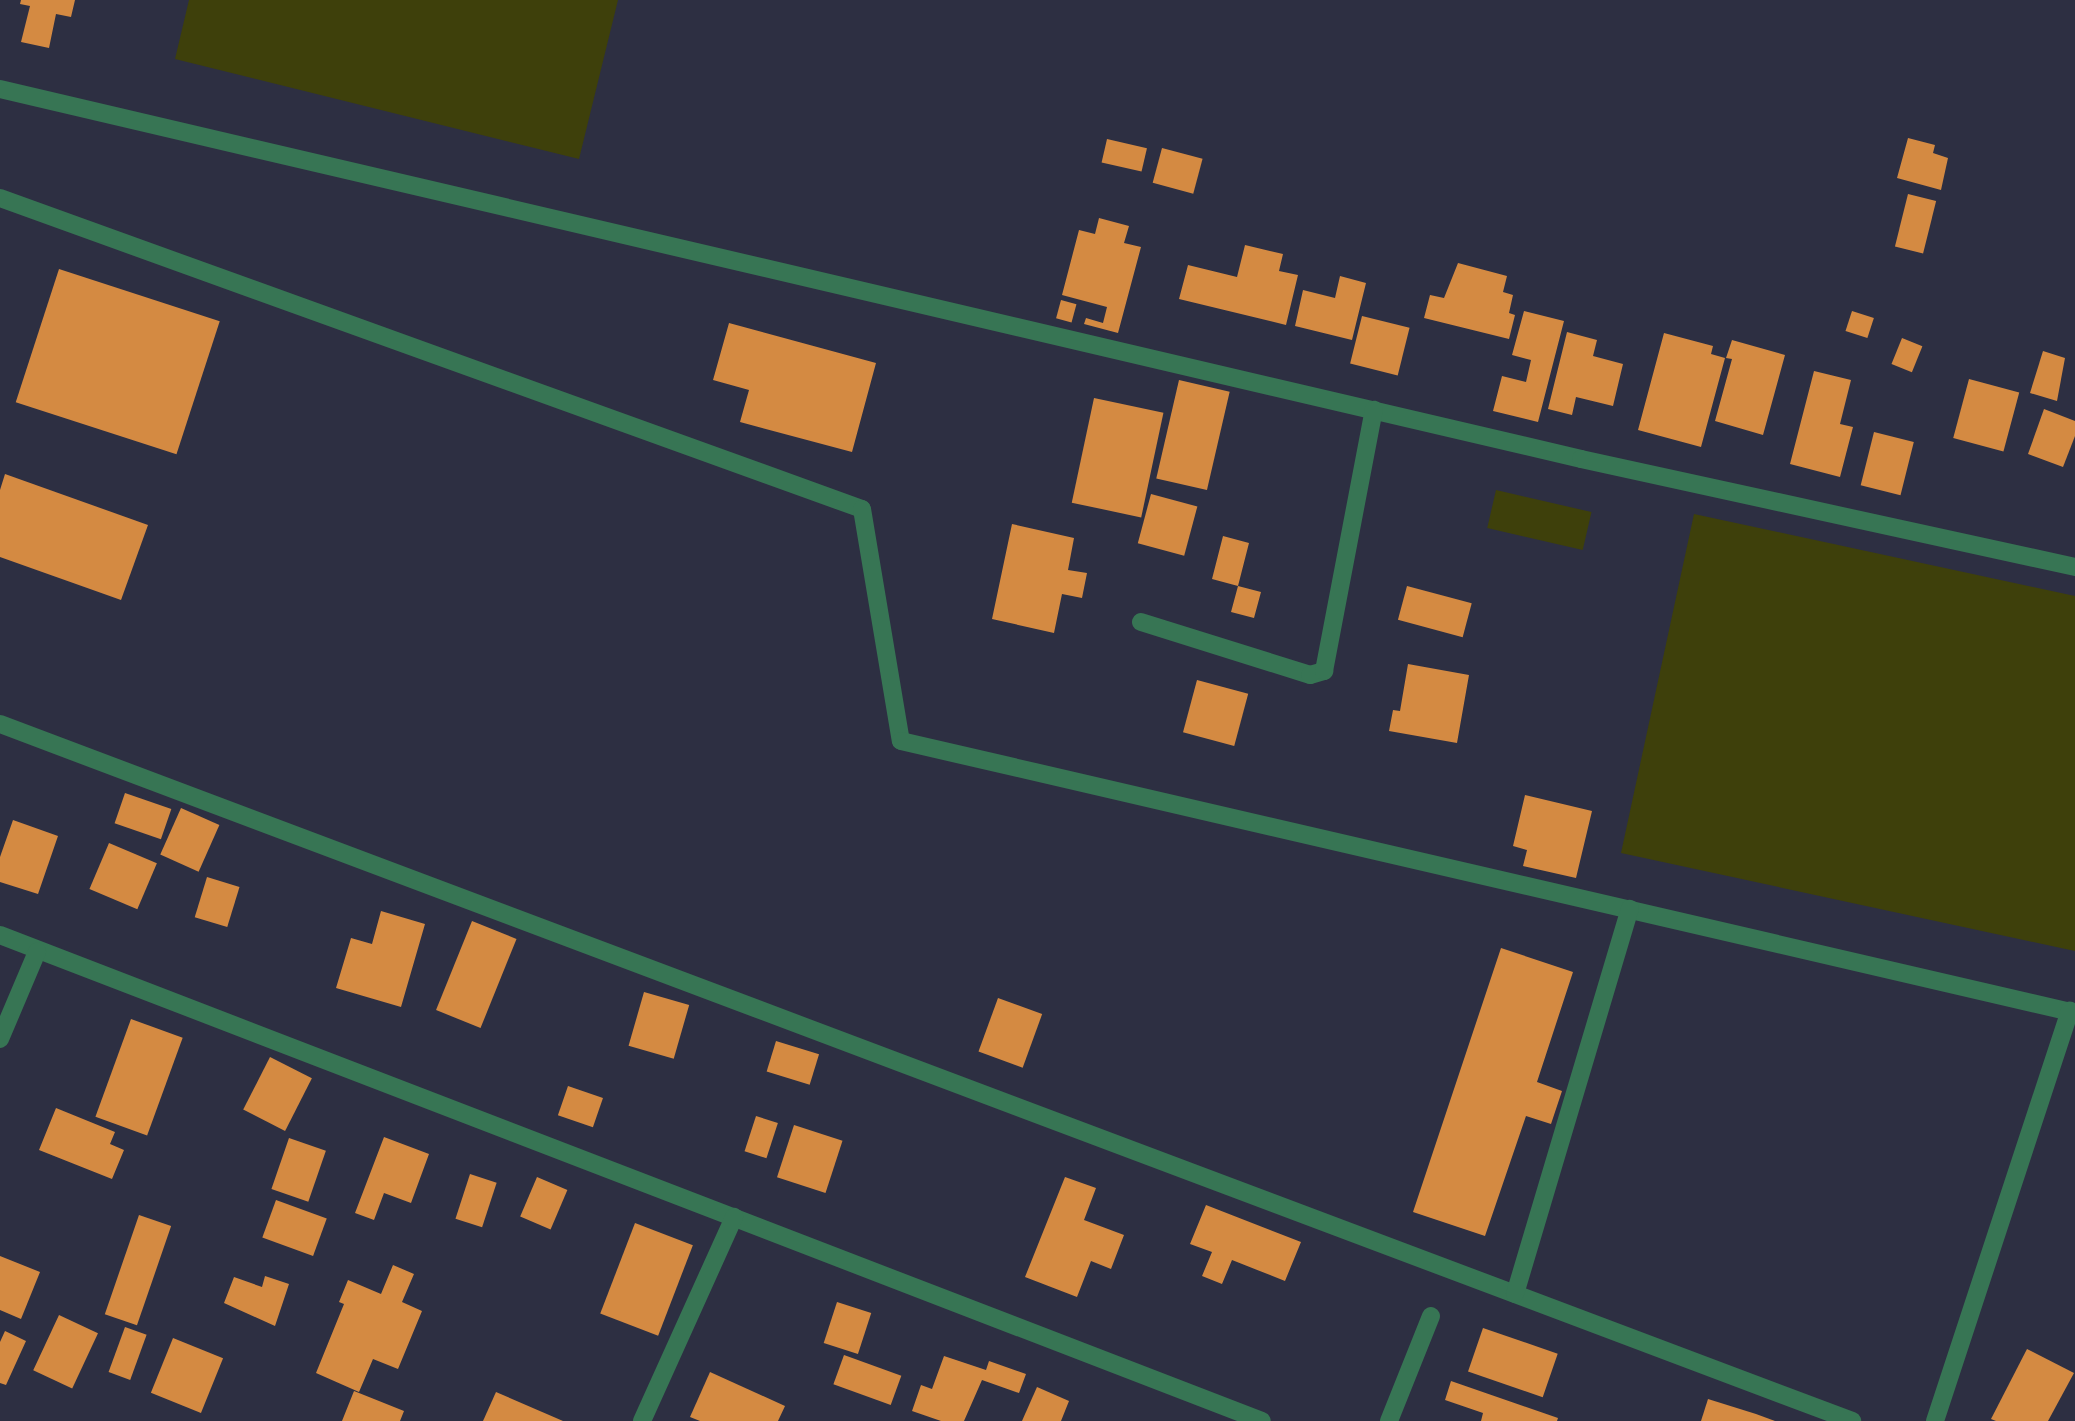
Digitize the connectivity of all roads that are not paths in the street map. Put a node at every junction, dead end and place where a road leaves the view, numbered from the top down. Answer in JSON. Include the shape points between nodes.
{"nodes":[{"id":1,"x":0,"y":89,"type":"edge"},
{"id":2,"x":0,"y":198,"type":"edge"},
{"id":3,"x":1374,"y":410,"type":"junction"},
{"id":4,"x":2075,"y":567,"type":"edge"},
{"id":5,"x":1140,"y":622,"type":"dead end"},
{"id":6,"x":0,"y":724,"type":"edge"},
{"id":7,"x":1630,"y":909,"type":"junction"},
{"id":8,"x":0,"y":935,"type":"edge"},
{"id":9,"x":37,"y":952,"type":"junction"},
{"id":10,"x":2072,"y":1012,"type":"edge"},
{"id":11,"x":0,"y":1039,"type":"edge"},
{"id":12,"x":734,"y":1217,"type":"junction"},
{"id":13,"x":1515,"y":1294,"type":"junction"},
{"id":14,"x":1431,"y":1316,"type":"dead end"},
{"id":15,"x":642,"y":1421,"type":"edge"},
{"id":16,"x":1262,"y":1421,"type":"edge"},
{"id":17,"x":1390,"y":1421,"type":"edge"},
{"id":18,"x":1852,"y":1421,"type":"edge"},
{"id":19,"x":1935,"y":1421,"type":"edge"}],
"edges":[{"from":1,"to":3,"type":"street"},
{"from":2,"to":7,"type":"street","via":[[862,509],[901,741]]},
{"from":3,"to":4,"type":"street"},
{"from":3,"to":5,"type":"street","via":[[1324,671],[1310,675]]},
{"from":6,"to":13,"type":"street"},
{"from":7,"to":10,"type":"street"},
{"from":7,"to":13,"type":"street"},
{"from":8,"to":9,"type":"street"},
{"from":9,"to":11,"type":"street"},
{"from":9,"to":12,"type":"street"},
{"from":10,"to":19,"type":"street"},
{"from":12,"to":15,"type":"street"},
{"from":12,"to":16,"type":"street"},
{"from":13,"to":18,"type":"street"},
{"from":14,"to":17,"type":"street"}]}
